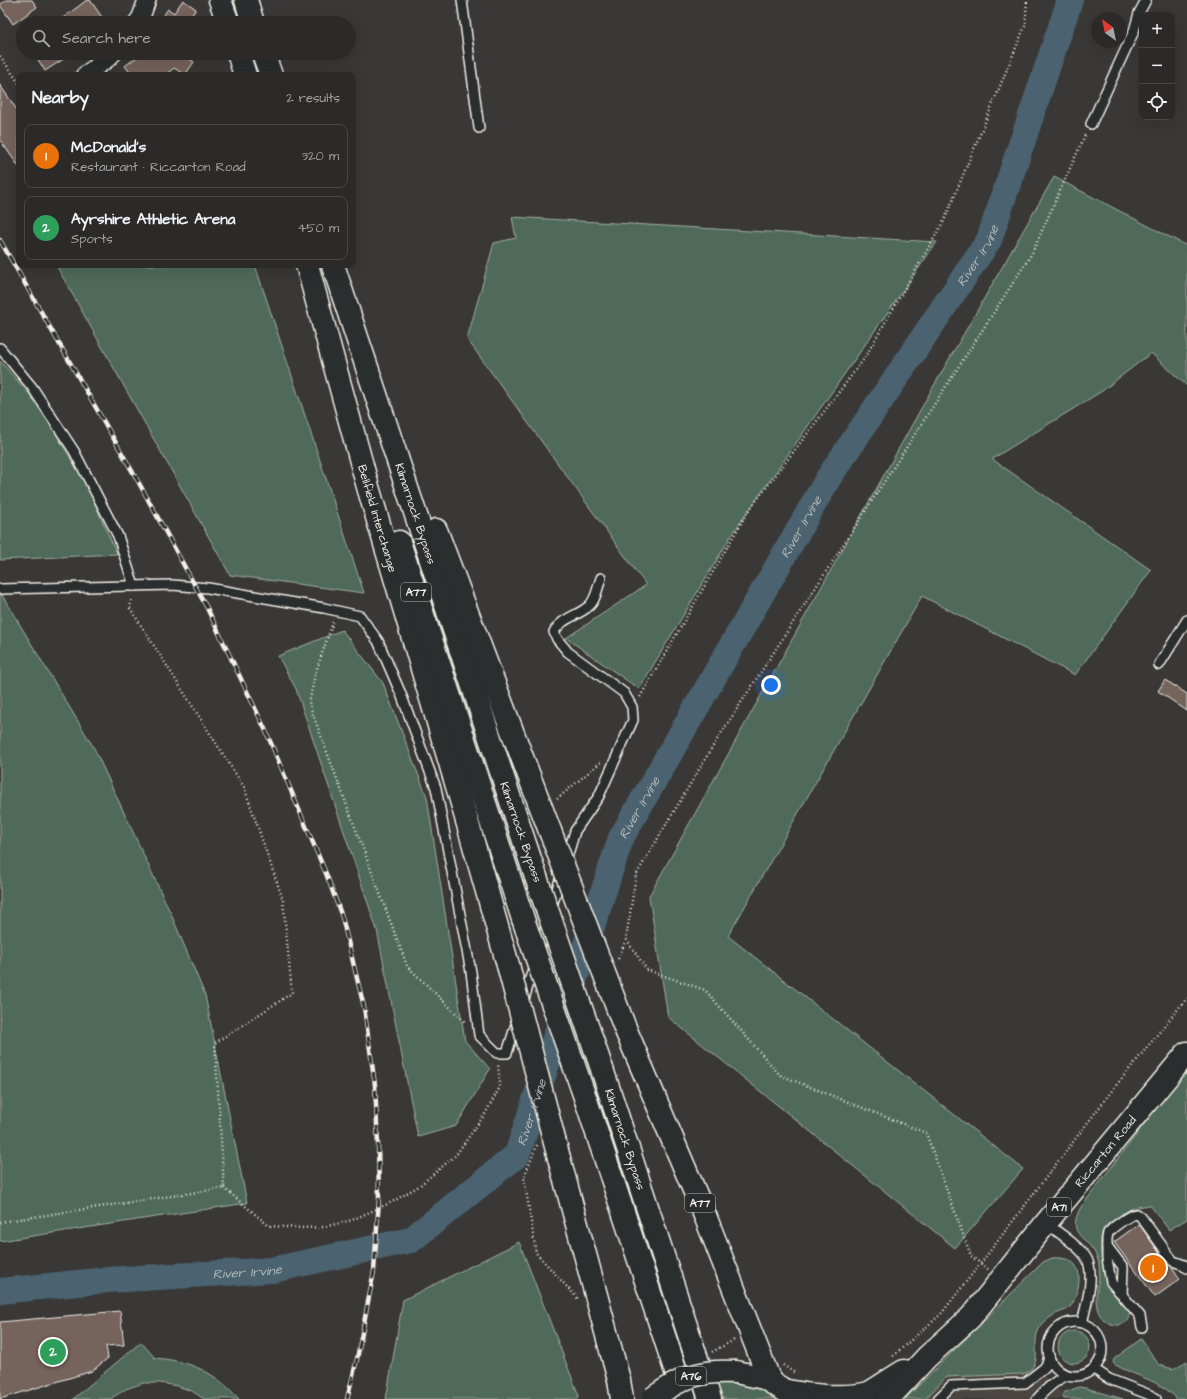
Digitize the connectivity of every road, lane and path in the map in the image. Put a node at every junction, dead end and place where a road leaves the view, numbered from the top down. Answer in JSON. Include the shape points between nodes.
{"nodes":[{"id":1,"x":147,"y":0,"type":"edge"},
{"id":2,"x":220,"y":0,"type":"edge"},
{"id":3,"x":246,"y":0,"type":"edge"},
{"id":4,"x":462,"y":0,"type":"edge"},
{"id":5,"x":1027,"y":0,"type":"edge"},
{"id":6,"x":1146,"y":0,"type":"edge"},
{"id":7,"x":141,"y":16,"type":"edge"},
{"id":8,"x":226,"y":16,"type":"edge"},
{"id":9,"x":251,"y":16,"type":"edge"},
{"id":10,"x":0,"y":56,"type":"edge"},
{"id":11,"x":106,"y":60,"type":"edge"},
{"id":12,"x":240,"y":60,"type":"edge"},
{"id":13,"x":266,"y":60,"type":"edge"},
{"id":14,"x":89,"y":72,"type":"edge"},
{"id":15,"x":244,"y":72,"type":"edge"},
{"id":16,"x":270,"y":72,"type":"edge"},
{"id":17,"x":16,"y":79,"type":"edge"},
{"id":18,"x":1091,"y":124,"type":"joint"},
{"id":19,"x":479,"y":128,"type":"dead end"},
{"id":20,"x":309,"y":268,"type":"edge"},
{"id":21,"x":309,"y":268,"type":"edge"},
{"id":22,"x":335,"y":268,"type":"edge"},
{"id":23,"x":335,"y":268,"type":"edge"},
{"id":24,"x":0,"y":348,"type":"edge"},
{"id":25,"x":602,"y":578,"type":"dead end"},
{"id":26,"x":134,"y":586,"type":"junction"},
{"id":27,"x":0,"y":589,"type":"edge"},
{"id":28,"x":336,"y":610,"type":"junction"},
{"id":29,"x":1187,"y":620,"type":"edge"},
{"id":30,"x":1159,"y":665,"type":"dead end"},
{"id":31,"x":632,"y":710,"type":"junction"},
{"id":32,"x":624,"y":742,"type":"junction"},
{"id":33,"x":552,"y":803,"type":"dead end"},
{"id":34,"x":1187,"y":998,"type":"edge"},
{"id":35,"x":479,"y":1035,"type":"junction"},
{"id":36,"x":497,"y":1053,"type":"junction"},
{"id":37,"x":1187,"y":1053,"type":"edge"},
{"id":38,"x":224,"y":1188,"type":"junction"},
{"id":39,"x":0,"y":1222,"type":"edge"},
{"id":40,"x":1046,"y":1223,"type":"junction"},
{"id":41,"x":1107,"y":1246,"type":"junction"},
{"id":42,"x":981,"y":1263,"type":"junction"},
{"id":43,"x":1187,"y":1268,"type":"edge"},
{"id":44,"x":1001,"y":1278,"type":"junction"},
{"id":45,"x":1122,"y":1295,"type":"junction"},
{"id":46,"x":1082,"y":1323,"type":"junction"},
{"id":47,"x":1142,"y":1327,"type":"dead end"},
{"id":48,"x":750,"y":1331,"type":"junction"},
{"id":49,"x":710,"y":1353,"type":"dead end"},
{"id":50,"x":1049,"y":1356,"type":"junction"},
{"id":51,"x":927,"y":1357,"type":"junction"},
{"id":52,"x":891,"y":1358,"type":"dead end"},
{"id":53,"x":1094,"y":1369,"type":"junction"},
{"id":54,"x":1068,"y":1375,"type":"junction"},
{"id":55,"x":788,"y":1382,"type":"edge"},
{"id":56,"x":1041,"y":1397,"type":"edge"},
{"id":57,"x":622,"y":1399,"type":"edge"},
{"id":58,"x":652,"y":1399,"type":"edge"},
{"id":59,"x":685,"y":1399,"type":"edge"},
{"id":60,"x":710,"y":1399,"type":"edge"},
{"id":61,"x":888,"y":1399,"type":"edge"},
{"id":62,"x":938,"y":1399,"type":"edge"},
{"id":63,"x":1156,"y":1399,"type":"edge"}],
"edges":[{"from":1,"to":7,"type":"street"},
{"from":2,"to":8,"type":"main road"},
{"from":3,"to":9,"type":"main road"},
{"from":4,"to":19,"type":"lane"},
{"from":5,"to":31,"type":"path","via":[[1025,26],[944,221],[864,359],[747,513]]},
{"from":6,"to":18,"type":"lane","via":[[1134,32]]},
{"from":10,"to":17,"type":"path"},
{"from":11,"to":14,"type":"street"},
{"from":12,"to":15,"type":"main road"},
{"from":13,"to":16,"type":"main road"},
{"from":18,"to":42,"type":"path","via":[[1030,255],[713,746],[636,875],[626,940],[647,970],[705,990],[780,1075],[926,1133],[971,1256]]},
{"from":20,"to":57,"type":"main road","name":"Bellfield Interchange","number":"A77","bridge":true,"via":[[368,487],[508,965]]},
{"from":21,"to":59,"type":"main road","name":"Kilmarnock Bypass","number":"A77","bridge":true,"via":[[523,919]]},
{"from":22,"to":48,"type":"main road","number":"A77","bridge":true,"via":[[625,1028],[706,1218]]},
{"from":23,"to":60,"type":"main road","name":"Kilmarnock Bypass","number":"A77","bridge":true},
{"from":24,"to":26,"type":"lane","via":[[32,387],[74,451],[118,536]]},
{"from":25,"to":31,"type":"lane","via":[[590,606],[557,625],[554,632],[568,652],[624,693]]},
{"from":26,"to":27,"type":"lane"},
{"from":26,"to":28,"type":"lane","via":[[172,585],[208,588]]},
{"from":26,"to":38,"type":"path","via":[[130,608],[244,786],[283,900],[292,993],[215,1043]]},
{"from":28,"to":35,"type":"lane","via":[[360,616],[378,641],[436,788],[471,972]]},
{"from":28,"to":35,"type":"path","via":[[315,674],[309,704],[407,966]]},
{"from":29,"to":30,"type":"lane"},
{"from":31,"to":32,"type":"lane","via":[[633,720]]},
{"from":32,"to":33,"type":"path"},
{"from":32,"to":36,"type":"lane","via":[[599,796],[575,831],[507,1053]]},
{"from":34,"to":42,"type":"path","via":[[1114,1088]]},
{"from":35,"to":36,"type":"lane"},
{"from":36,"to":38,"type":"path","via":[[500,1087],[456,1155],[419,1186],[392,1202],[352,1220],[324,1228],[269,1226]]},
{"from":37,"to":40,"type":"main road","name":"Riccarton Road","number":"A71"},
{"from":38,"to":39,"type":"path"},
{"from":40,"to":44,"type":"main road","name":"Riccarton Road","number":"A71"},
{"from":40,"to":46,"type":"lane","via":[[1087,1259],[1090,1282]]},
{"from":41,"to":43,"type":"lane","via":[[1108,1233],[1137,1214],[1174,1261]]},
{"from":41,"to":45,"type":"lane","via":[[1111,1282]]},
{"from":41,"to":45,"type":"lane","via":[[1123,1267]]},
{"from":42,"to":44,"type":"path"},
{"from":42,"to":52,"type":"path","via":[[941,1314]]},
{"from":44,"to":51,"type":"main road","name":"Riccarton Road","number":"A71","via":[[971,1316]]},
{"from":45,"to":47,"type":"lane","via":[[1140,1316]]},
{"from":46,"to":50,"type":"lane","via":[[1066,1324],[1054,1333],[1048,1348]]},
{"from":46,"to":53,"type":"lane","via":[[1095,1330],[1102,1343],[1100,1361]]},
{"from":48,"to":49,"type":"path"},
{"from":48,"to":55,"type":"main road","number":"A77"},
{"from":50,"to":54,"type":"lane","via":[[1056,1368]]},
{"from":50,"to":62,"type":"lane","via":[[1044,1368],[1025,1383],[951,1386]]},
{"from":51,"to":55,"type":"main road","name":"Riccarton Road","number":"A71","via":[[868,1394],[847,1398],[830,1399]]},
{"from":51,"to":61,"type":"main road","name":"Riccarton Road","number":"A71"},
{"from":53,"to":54,"type":"lane","via":[[1082,1375]]},
{"from":53,"to":63,"type":"lane","via":[[1109,1379]]},
{"from":54,"to":56,"type":"lane","via":[[1059,1379]]},
{"from":55,"to":58,"type":"main road","number":"A76","bridge":true,"via":[[752,1374],[720,1371],[694,1375],[676,1382]]}]}
